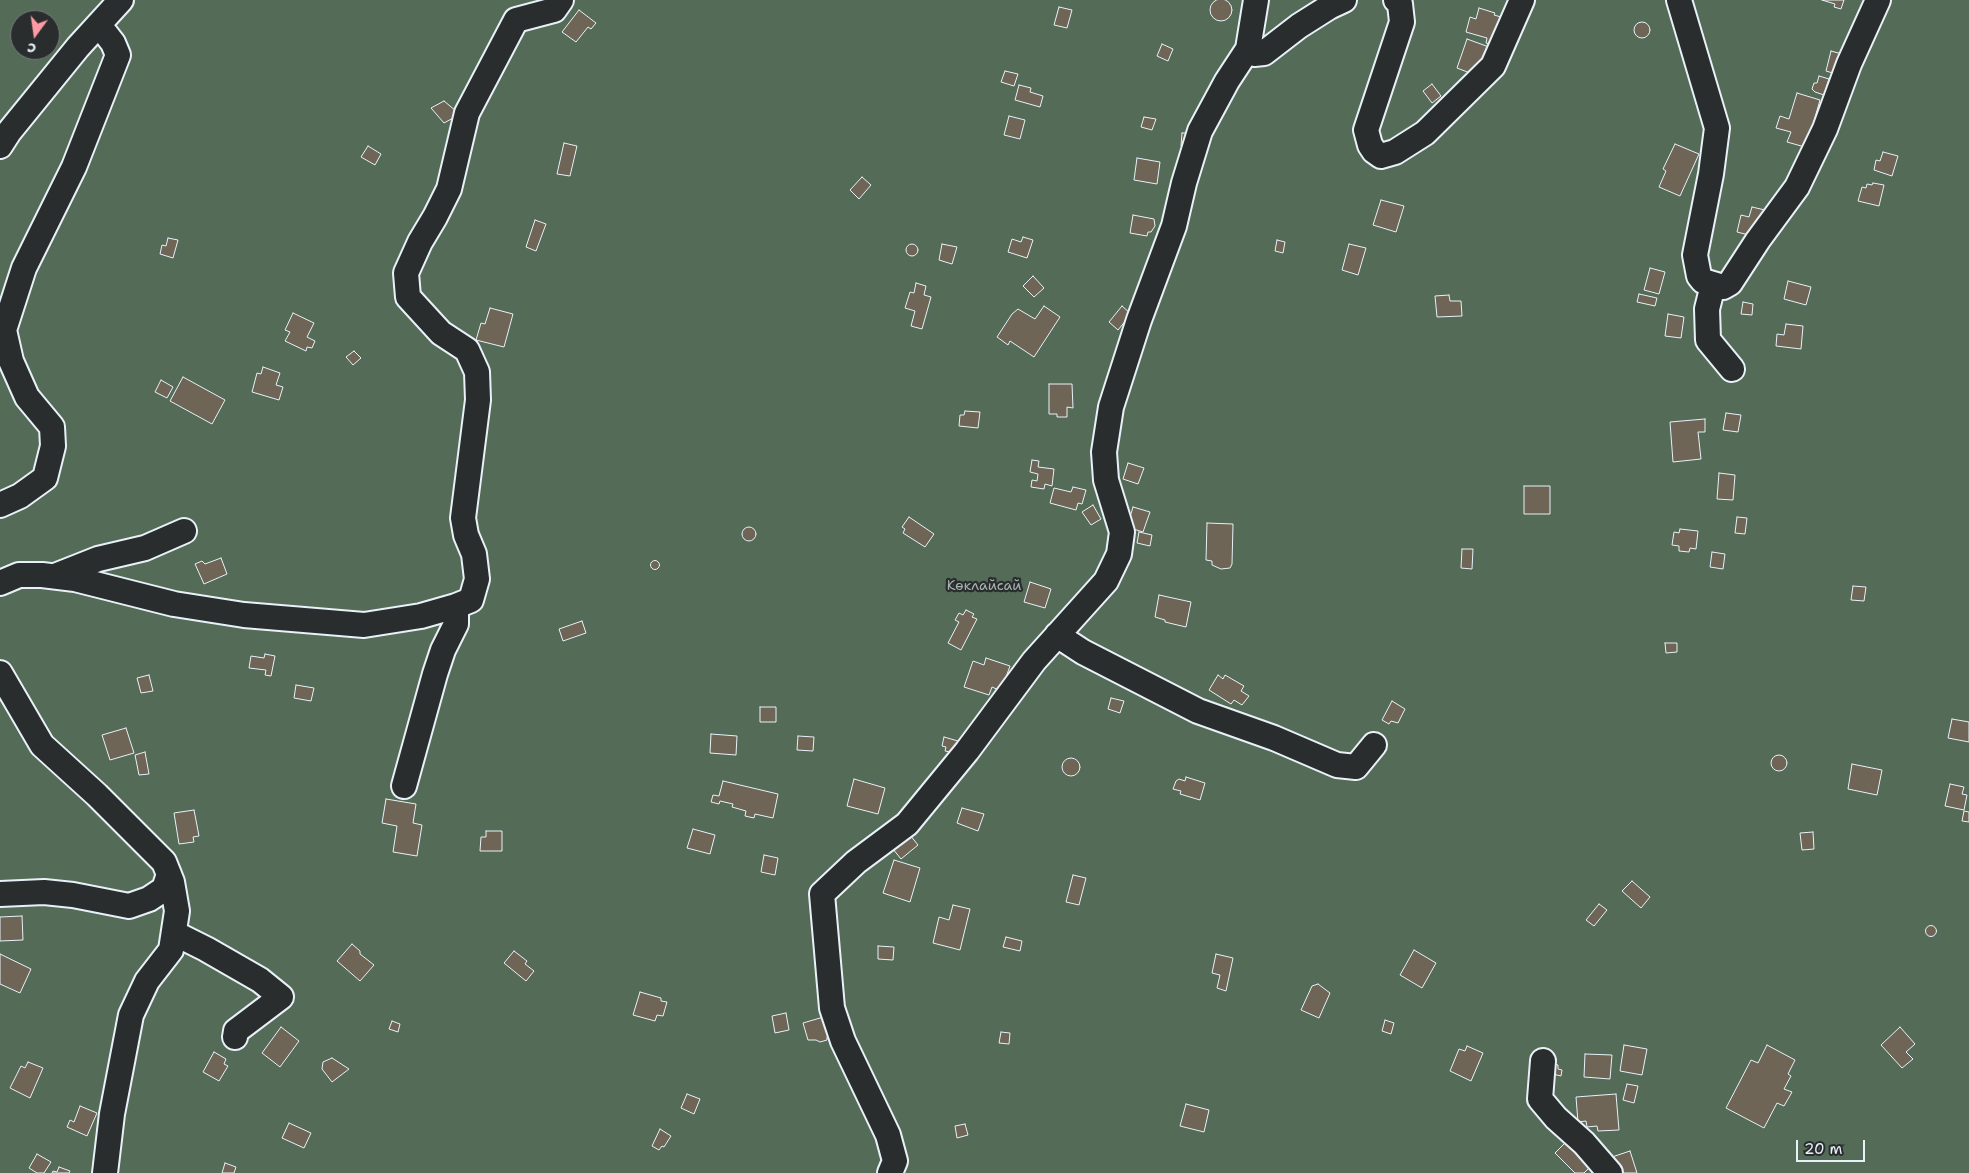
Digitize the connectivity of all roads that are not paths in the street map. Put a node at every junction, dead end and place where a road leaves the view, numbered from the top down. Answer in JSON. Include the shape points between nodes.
{"nodes":[{"id":1,"x":121,"y":0,"type":"edge"},
{"id":2,"x":561,"y":0,"type":"edge"},
{"id":3,"x":1256,"y":0,"type":"edge"},
{"id":4,"x":1344,"y":0,"type":"edge"},
{"id":5,"x":1396,"y":0,"type":"edge"},
{"id":6,"x":1522,"y":0,"type":"edge"},
{"id":7,"x":1679,"y":0,"type":"edge"},
{"id":8,"x":1878,"y":0,"type":"edge"},
{"id":9,"x":99,"y":25,"type":"junction"},
{"id":10,"x":1248,"y":49,"type":"junction"},
{"id":11,"x":0,"y":146,"type":"edge"},
{"id":12,"x":1713,"y":285,"type":"junction"},
{"id":13,"x":1732,"y":369,"type":"dead end"},
{"id":14,"x":0,"y":505,"type":"edge"},
{"id":15,"x":184,"y":531,"type":"dead end"},
{"id":16,"x":55,"y":576,"type":"junction"},
{"id":17,"x":0,"y":583,"type":"edge"},
{"id":18,"x":456,"y":606,"type":"junction"},
{"id":19,"x":1057,"y":635,"type":"junction"},
{"id":20,"x":0,"y":673,"type":"edge"},
{"id":21,"x":1374,"y":745,"type":"dead end"},
{"id":22,"x":404,"y":786,"type":"dead end"},
{"id":23,"x":169,"y":874,"type":"junction"},
{"id":24,"x":0,"y":894,"type":"edge"},
{"id":25,"x":174,"y":933,"type":"junction"},
{"id":26,"x":236,"y":1037,"type":"dead end"},
{"id":27,"x":1544,"y":1061,"type":"dead end"},
{"id":28,"x":105,"y":1173,"type":"edge"},
{"id":29,"x":890,"y":1173,"type":"edge"},
{"id":30,"x":1610,"y":1173,"type":"edge"}],
"edges":[{"from":1,"to":9,"type":"street"},
{"from":2,"to":18,"type":"street","via":[[554,10],[516,20],[467,113],[449,189],[406,273],[408,297],[441,333],[467,350],[477,372],[478,400],[463,518],[474,554],[477,579],[471,600]]},
{"from":3,"to":10,"type":"street"},
{"from":4,"to":10,"type":"street","via":[[1306,21],[1264,53],[1254,54]]},
{"from":5,"to":6,"type":"street","via":[[1400,4],[1402,22],[1366,130],[1370,145],[1381,156],[1395,152],[1425,134],[1493,66]]},
{"from":7,"to":12,"type":"street","via":[[1717,128],[1695,255],[1699,276]]},
{"from":8,"to":12,"type":"street","via":[[1849,64],[1825,129],[1796,187],[1730,283],[1723,287]]},
{"from":9,"to":11,"type":"street"},
{"from":9,"to":14,"type":"street","via":[[118,55],[74,167],[24,268],[4,330],[11,361],[28,397],[52,427],[53,446],[45,478],[20,496]]},
{"from":10,"to":19,"type":"street","via":[[1200,131],[1174,226],[1111,407],[1104,452],[1106,480],[1122,532],[1119,554],[1106,581]]},
{"from":12,"to":13,"type":"street","via":[[1706,309],[1708,340]]},
{"from":15,"to":16,"type":"street","via":[[145,548],[98,559]]},
{"from":16,"to":17,"type":"street","via":[[19,576]]},
{"from":16,"to":18,"type":"street","via":[[174,604],[244,615],[364,625],[421,616]]},
{"from":18,"to":22,"type":"street","via":[[456,624],[435,674]]},
{"from":19,"to":21,"type":"street","via":[[1083,652],[1198,711],[1337,765],[1356,767]]},
{"from":19,"to":29,"type":"street","via":[[907,824],[856,862],[822,894],[832,1008],[843,1041],[888,1135],[895,1161]]},
{"from":20,"to":23,"type":"street","via":[[42,746],[164,862]]},
{"from":23,"to":24,"type":"street","via":[[164,889],[130,906],[44,892]]},
{"from":23,"to":25,"type":"street","via":[[177,911]]},
{"from":25,"to":26,"type":"street","via":[[260,980],[281,997],[236,1031]]},
{"from":25,"to":28,"type":"street","via":[[171,950],[147,981],[131,1015],[112,1114]]},
{"from":27,"to":30,"type":"street","via":[[1540,1098]]}]}
